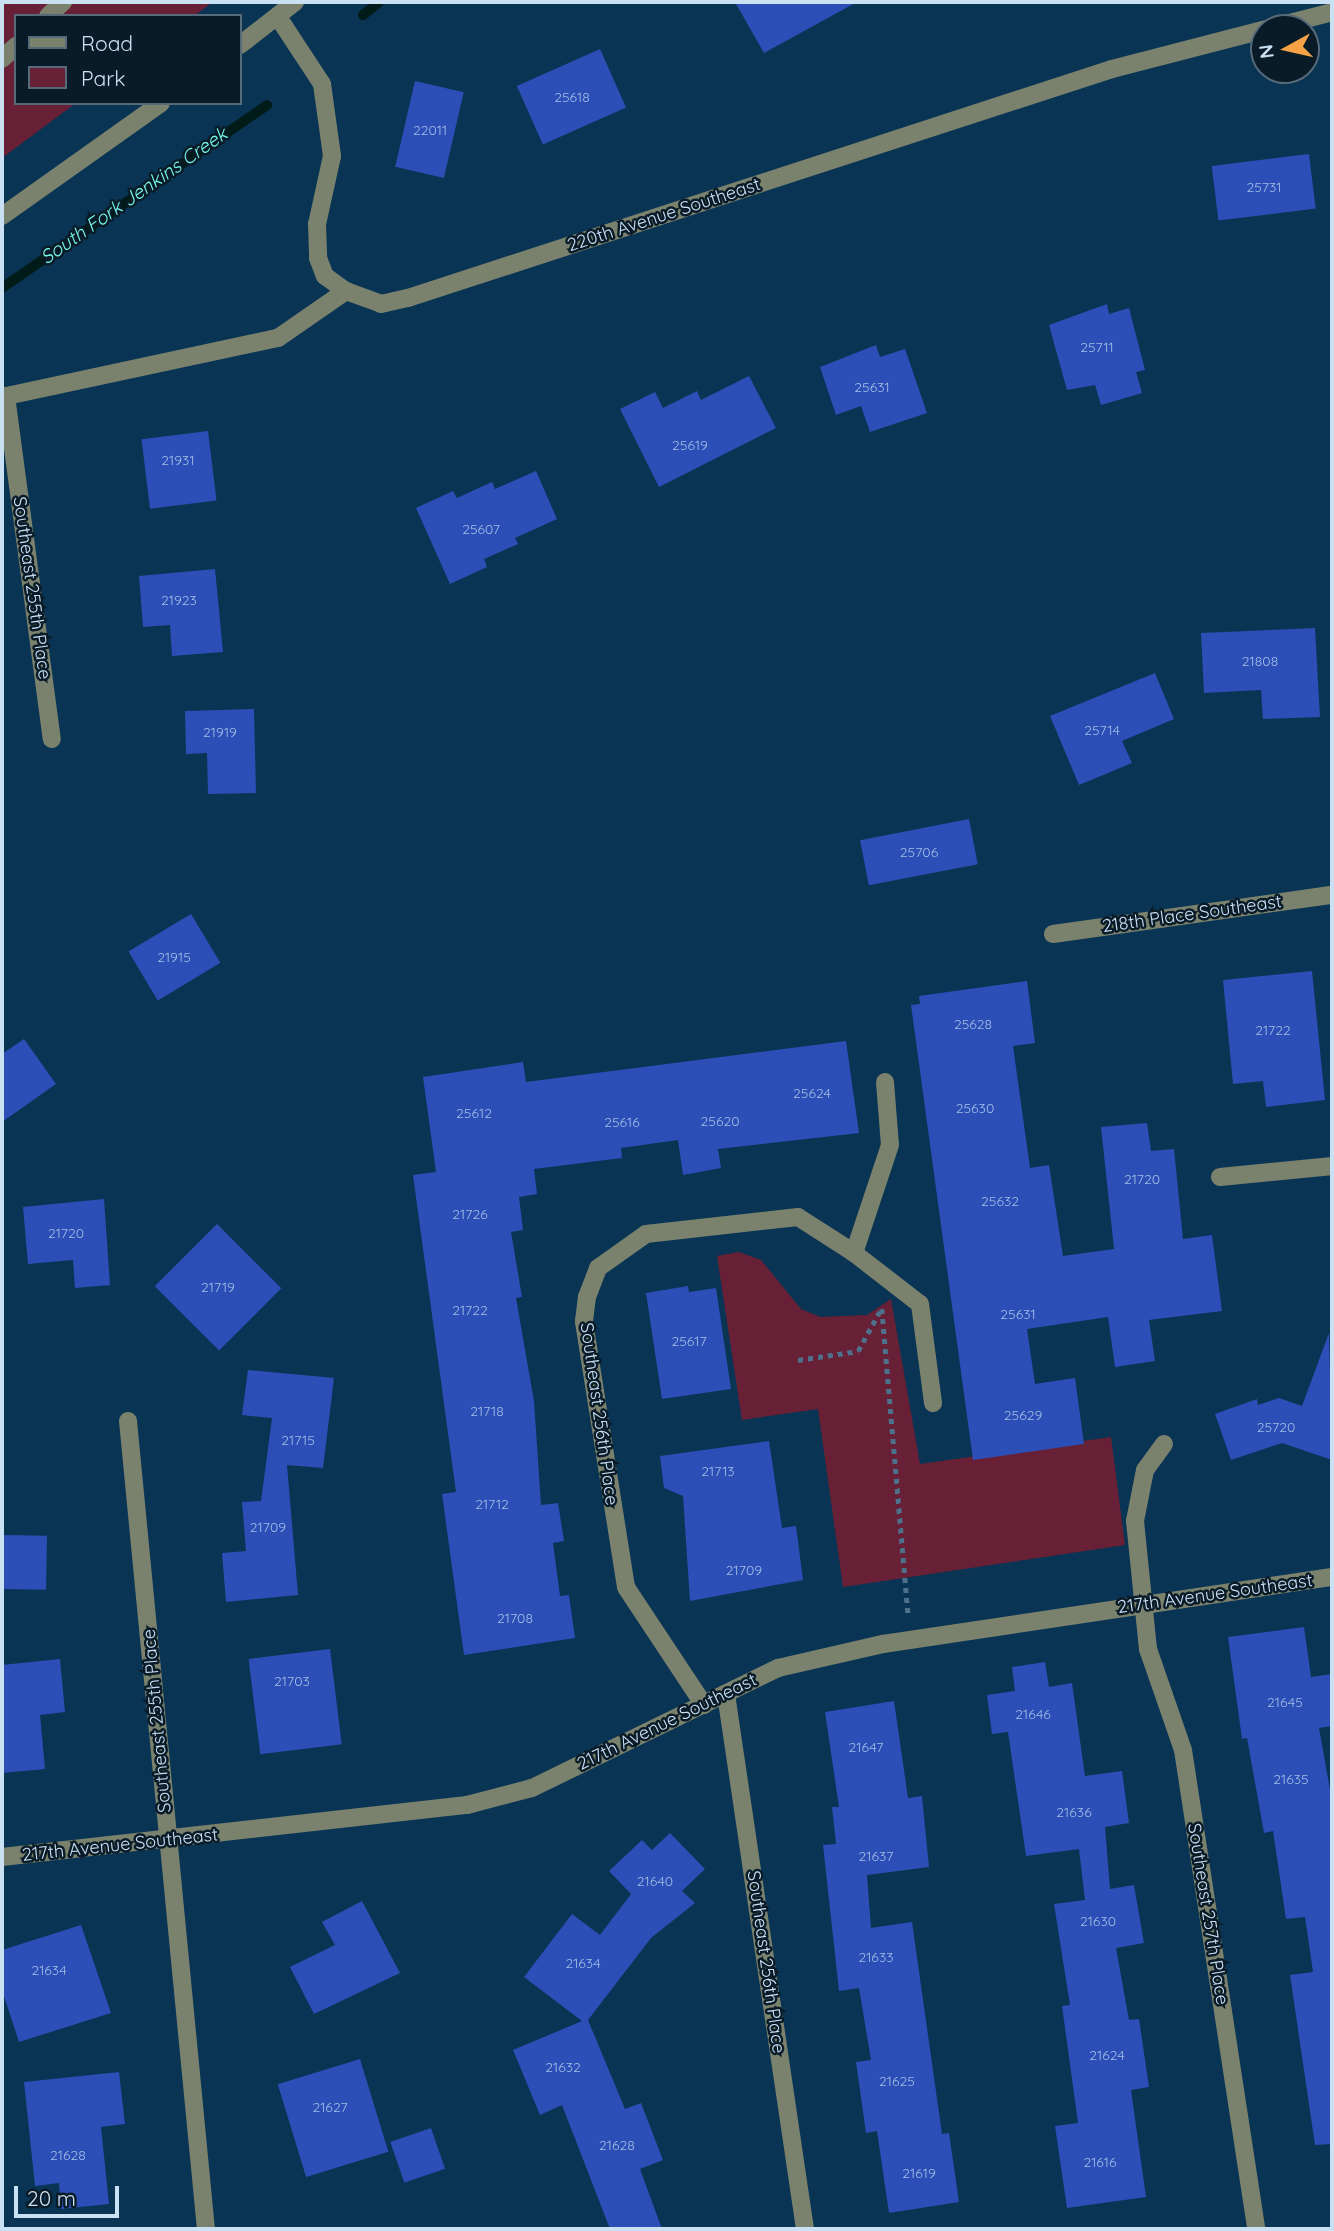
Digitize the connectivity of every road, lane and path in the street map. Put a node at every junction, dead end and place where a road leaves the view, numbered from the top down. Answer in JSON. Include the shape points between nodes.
{"nodes":[{"id":1,"x":63,"y":2,"type":"edge"},
{"id":2,"x":295,"y":2,"type":"edge"},
{"id":3,"x":1332,"y":12,"type":"edge"},
{"id":4,"x":50,"y":14,"type":"edge"},
{"id":5,"x":278,"y":17,"type":"junction"},
{"id":6,"x":242,"y":44,"type":"edge"},
{"id":7,"x":158,"y":105,"type":"edge"},
{"id":8,"x":2,"y":216,"type":"edge"},
{"id":9,"x":346,"y":291,"type":"junction"},
{"id":10,"x":4,"y":396,"type":"edge"},
{"id":11,"x":52,"y":739,"type":"dead end"},
{"id":12,"x":1332,"y":895,"type":"edge"},
{"id":13,"x":1053,"y":934,"type":"dead end"},
{"id":14,"x":885,"y":1082,"type":"dead end"},
{"id":15,"x":1332,"y":1166,"type":"edge"},
{"id":16,"x":1220,"y":1177,"type":"dead end"},
{"id":17,"x":854,"y":1253,"type":"junction"},
{"id":18,"x":880,"y":1299,"type":"dead end"},
{"id":19,"x":882,"y":1308,"type":"junction"},
{"id":20,"x":798,"y":1360,"type":"dead end"},
{"id":21,"x":933,"y":1403,"type":"dead end"},
{"id":22,"x":128,"y":1421,"type":"dead end"},
{"id":23,"x":1164,"y":1444,"type":"dead end"},
{"id":24,"x":1332,"y":1577,"type":"edge"},
{"id":25,"x":1146,"y":1603,"type":"junction"},
{"id":26,"x":910,"y":1639,"type":"junction"},
{"id":27,"x":726,"y":1695,"type":"junction"},
{"id":28,"x":704,"y":1705,"type":"junction"},
{"id":29,"x":168,"y":1840,"type":"junction"},
{"id":30,"x":2,"y":1857,"type":"edge"},
{"id":31,"x":206,"y":2229,"type":"edge"},
{"id":32,"x":805,"y":2229,"type":"edge"},
{"id":33,"x":1256,"y":2229,"type":"edge"}],
"edges":[{"from":1,"to":4,"type":"street"},
{"from":2,"to":5,"type":"street"},
{"from":3,"to":9,"type":"street","name":"220th Avenue Southeast","via":[[1112,69],[408,298],[381,304]]},
{"from":5,"to":6,"type":"street"},
{"from":5,"to":9,"type":"street","via":[[322,84],[332,156],[317,224],[318,258],[326,276]]},
{"from":7,"to":8,"type":"street"},
{"from":9,"to":10,"type":"street","via":[[278,338]]},
{"from":10,"to":11,"type":"street","name":"Southeast 255th Place"},
{"from":12,"to":13,"type":"street","name":"218th Place Southeast"},
{"from":14,"to":17,"type":"street","via":[[890,1145]]},
{"from":15,"to":16,"type":"street"},
{"from":17,"to":21,"type":"street","via":[[920,1304]]},
{"from":17,"to":28,"type":"street","name":"Southeast 256th Place","via":[[798,1217],[646,1234],[598,1268],[584,1321],[621,1569],[639,1612]]},
{"from":18,"to":19,"type":"path"},
{"from":19,"to":20,"type":"path","via":[[858,1351]]},
{"from":19,"to":26,"type":"path"},
{"from":22,"to":29,"type":"street","name":"Southeast 255th Place"},
{"from":23,"to":25,"type":"street","name":"Southeast 257th Place","via":[[1145,1470],[1135,1521]]},
{"from":24,"to":25,"type":"street","name":"217th Avenue Southeast"},
{"from":25,"to":26,"type":"street","name":"217th Avenue Southeast"},
{"from":25,"to":33,"type":"street","name":"Southeast 257th Place","via":[[1148,1649],[1183,1750]]},
{"from":26,"to":27,"type":"street","name":"217th Avenue Southeast","via":[[778,1668]]},
{"from":27,"to":28,"type":"street","name":"217th Avenue Southeast"},
{"from":27,"to":32,"type":"street","name":"Southeast 256th Place"},
{"from":28,"to":29,"type":"street","name":"217th Avenue Southeast","via":[[532,1788],[467,1805]]},
{"from":29,"to":30,"type":"street","name":"217th Avenue Southeast"},
{"from":29,"to":31,"type":"street","name":"Southeast 255th Place"}]}
